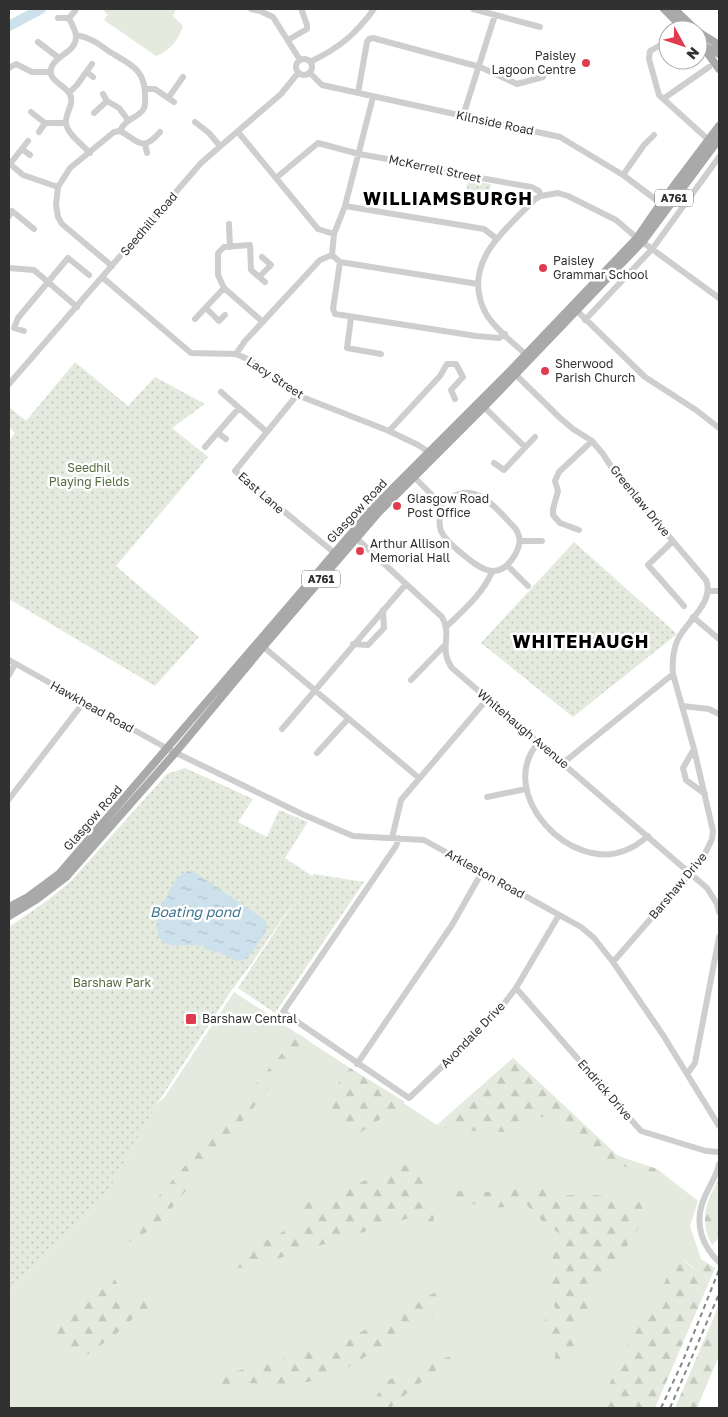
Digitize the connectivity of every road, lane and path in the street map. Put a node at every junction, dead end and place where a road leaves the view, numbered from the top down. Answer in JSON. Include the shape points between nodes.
{"nodes":[{"id":1,"x":251,"y":9,"type":"edge"},
{"id":2,"x":276,"y":9,"type":"edge"},
{"id":3,"x":303,"y":9,"type":"edge"},
{"id":4,"x":374,"y":9,"type":"edge"},
{"id":5,"x":472,"y":9,"type":"edge"},
{"id":6,"x":664,"y":9,"type":"edge"},
{"id":7,"x":674,"y":9,"type":"edge"},
{"id":8,"x":75,"y":11,"type":"dead end"},
{"id":9,"x":495,"y":15,"type":"junction"},
{"id":10,"x":58,"y":18,"type":"dead end"},
{"id":11,"x":69,"y":18,"type":"junction"},
{"id":12,"x":273,"y":18,"type":"junction"},
{"id":13,"x":676,"y":20,"type":"edge"},
{"id":14,"x":680,"y":20,"type":"edge"},
{"id":15,"x":540,"y":27,"type":"dead end"},
{"id":16,"x":76,"y":35,"type":"junction"},
{"id":17,"x":708,"y":38,"type":"edge"},
{"id":18,"x":288,"y":40,"type":"junction"},
{"id":19,"x":38,"y":42,"type":"dead end"},
{"id":20,"x":719,"y":44,"type":"edge"},
{"id":21,"x":658,"y":47,"type":"edge"},
{"id":22,"x":708,"y":47,"type":"edge"},
{"id":23,"x":708,"y":54,"type":"edge"},
{"id":24,"x":719,"y":54,"type":"edge"},
{"id":25,"x":59,"y":58,"type":"junction"},
{"id":26,"x":300,"y":60,"type":"junction"},
{"id":27,"x":310,"y":62,"type":"junction"},
{"id":28,"x":92,"y":64,"type":"dead end"},
{"id":29,"x":480,"y":67,"type":"junction"},
{"id":30,"x":709,"y":67,"type":"dead end"},
{"id":31,"x":9,"y":68,"type":"edge"},
{"id":32,"x":719,"y":69,"type":"edge"},
{"id":33,"x":51,"y":72,"type":"junction"},
{"id":34,"x":87,"y":72,"type":"junction"},
{"id":35,"x":298,"y":73,"type":"junction"},
{"id":36,"x":310,"y":73,"type":"junction"},
{"id":37,"x":183,"y":76,"type":"dead end"},
{"id":38,"x":543,"y":77,"type":"dead end"},
{"id":39,"x":93,"y":78,"type":"dead end"},
{"id":40,"x":145,"y":89,"type":"junction"},
{"id":41,"x":358,"y":92,"type":"junction"},
{"id":42,"x":69,"y":93,"type":"junction"},
{"id":43,"x":103,"y":94,"type":"dead end"},
{"id":44,"x":373,"y":96,"type":"junction"},
{"id":45,"x":663,"y":99,"type":"junction"},
{"id":46,"x":107,"y":101,"type":"junction"},
{"id":47,"x":32,"y":112,"type":"dead end"},
{"id":48,"x":94,"y":113,"type":"dead end"},
{"id":49,"x":463,"y":116,"type":"junction"},
{"id":50,"x":128,"y":120,"type":"junction"},
{"id":51,"x":66,"y":122,"type":"junction"},
{"id":52,"x":195,"y":122,"type":"dead end"},
{"id":53,"x":45,"y":124,"type":"junction"},
{"id":54,"x":719,"y":126,"type":"edge"},
{"id":55,"x":120,"y":131,"type":"junction"},
{"id":56,"x":39,"y":132,"type":"dead end"},
{"id":57,"x":160,"y":132,"type":"dead end"},
{"id":58,"x":238,"y":132,"type":"junction"},
{"id":59,"x":654,"y":135,"type":"dead end"},
{"id":60,"x":28,"y":141,"type":"dead end"},
{"id":61,"x":714,"y":141,"type":"edge"},
{"id":62,"x":145,"y":144,"type":"junction"},
{"id":63,"x":220,"y":146,"type":"junction"},
{"id":64,"x":22,"y":149,"type":"junction"},
{"id":65,"x":90,"y":153,"type":"junction"},
{"id":66,"x":147,"y":153,"type":"dead end"},
{"id":67,"x":359,"y":154,"type":"junction"},
{"id":68,"x":30,"y":156,"type":"dead end"},
{"id":69,"x":719,"y":157,"type":"edge"},
{"id":70,"x":10,"y":164,"type":"edge"},
{"id":71,"x":623,"y":175,"type":"junction"},
{"id":72,"x":276,"y":178,"type":"junction"},
{"id":73,"x":58,"y":187,"type":"junction"},
{"id":74,"x":542,"y":196,"type":"junction"},
{"id":75,"x":664,"y":205,"type":"junction"},
{"id":76,"x":345,"y":206,"type":"junction"},
{"id":77,"x":9,"y":216,"type":"edge"},
{"id":78,"x":229,"y":224,"type":"dead end"},
{"id":79,"x":34,"y":230,"type":"dead end"},
{"id":80,"x":334,"y":234,"type":"junction"},
{"id":81,"x":497,"y":239,"type":"junction"},
{"id":82,"x":640,"y":240,"type":"junction"},
{"id":83,"x":230,"y":247,"type":"junction"},
{"id":84,"x":653,"y":248,"type":"junction"},
{"id":85,"x":332,"y":255,"type":"junction"},
{"id":86,"x":262,"y":257,"type":"dead end"},
{"id":87,"x":340,"y":262,"type":"junction"},
{"id":88,"x":112,"y":266,"type":"junction"},
{"id":89,"x":9,"y":268,"type":"edge"},
{"id":90,"x":89,"y":275,"type":"dead end"},
{"id":91,"x":102,"y":277,"type":"junction"},
{"id":92,"x":260,"y":277,"type":"junction"},
{"id":93,"x":49,"y":282,"type":"junction"},
{"id":94,"x":265,"y":282,"type":"dead end"},
{"id":95,"x":478,"y":284,"type":"junction"},
{"id":96,"x":224,"y":288,"type":"junction"},
{"id":97,"x":719,"y":298,"type":"edge"},
{"id":98,"x":77,"y":307,"type":"junction"},
{"id":99,"x":206,"y":308,"type":"junction"},
{"id":100,"x":574,"y":309,"type":"junction"},
{"id":101,"x":224,"y":315,"type":"dead end"},
{"id":102,"x":351,"y":318,"type":"junction"},
{"id":103,"x":195,"y":319,"type":"dead end"},
{"id":104,"x":585,"y":320,"type":"junction"},
{"id":105,"x":263,"y":322,"type":"junction"},
{"id":106,"x":24,"y":331,"type":"dead end"},
{"id":107,"x":505,"y":334,"type":"junction"},
{"id":108,"x":236,"y":354,"type":"junction"},
{"id":109,"x":381,"y":354,"type":"dead end"},
{"id":110,"x":528,"y":356,"type":"junction"},
{"id":111,"x":513,"y":372,"type":"junction"},
{"id":112,"x":9,"y":383,"type":"edge"},
{"id":113,"x":221,"y":392,"type":"dead end"},
{"id":114,"x":297,"y":395,"type":"junction"},
{"id":115,"x":455,"y":399,"type":"dead end"},
{"id":116,"x":484,"y":407,"type":"junction"},
{"id":117,"x":239,"y":408,"type":"junction"},
{"id":118,"x":719,"y":428,"type":"edge"},
{"id":119,"x":389,"y":431,"type":"junction"},
{"id":120,"x":218,"y":432,"type":"junction"},
{"id":121,"x":267,"y":432,"type":"junction"},
{"id":122,"x":535,"y":437,"type":"dead end"},
{"id":123,"x":226,"y":439,"type":"dead end"},
{"id":124,"x":592,"y":441,"type":"junction"},
{"id":125,"x":525,"y":447,"type":"junction"},
{"id":126,"x":206,"y":448,"type":"dead end"},
{"id":127,"x":432,"y":454,"type":"junction"},
{"id":128,"x":494,"y":462,"type":"dead end"},
{"id":129,"x":412,"y":475,"type":"junction"},
{"id":130,"x":442,"y":504,"type":"junction"},
{"id":131,"x":579,"y":530,"type":"dead end"},
{"id":132,"x":353,"y":536,"type":"junction"},
{"id":133,"x":521,"y":541,"type":"junction"},
{"id":134,"x":542,"y":541,"type":"dead end"},
{"id":135,"x":673,"y":541,"type":"junction"},
{"id":136,"x":337,"y":555,"type":"junction"},
{"id":137,"x":507,"y":565,"type":"junction"},
{"id":138,"x":492,"y":572,"type":"junction"},
{"id":139,"x":406,"y":584,"type":"junction"},
{"id":140,"x":528,"y":586,"type":"dead end"},
{"id":141,"x":709,"y":591,"type":"junction"},
{"id":142,"x":719,"y":591,"type":"edge"},
{"id":143,"x":684,"y":606,"type":"dead end"},
{"id":144,"x":384,"y":610,"type":"junction"},
{"id":145,"x":694,"y":617,"type":"junction"},
{"id":146,"x":447,"y":626,"type":"junction"},
{"id":147,"x":719,"y":639,"type":"edge"},
{"id":148,"x":354,"y":644,"type":"junction"},
{"id":149,"x":261,"y":645,"type":"junction"},
{"id":150,"x":445,"y":645,"type":"junction"},
{"id":151,"x":12,"y":662,"type":"edge"},
{"id":152,"x":673,"y":674,"type":"junction"},
{"id":153,"x":9,"y":675,"type":"edge"},
{"id":154,"x":411,"y":680,"type":"dead end"},
{"id":155,"x":314,"y":691,"type":"junction"},
{"id":156,"x":488,"y":698,"type":"junction"},
{"id":157,"x":84,"y":702,"type":"junction"},
{"id":158,"x":682,"y":706,"type":"junction"},
{"id":159,"x":719,"y":714,"type":"edge"},
{"id":160,"x":348,"y":719,"type":"junction"},
{"id":161,"x":282,"y":729,"type":"dead end"},
{"id":162,"x":538,"y":743,"type":"junction"},
{"id":163,"x":694,"y":749,"type":"junction"},
{"id":164,"x":171,"y":751,"type":"junction"},
{"id":165,"x":318,"y":753,"type":"dead end"},
{"id":166,"x":563,"y":763,"type":"junction"},
{"id":167,"x":419,"y":778,"type":"junction"},
{"id":168,"x":526,"y":789,"type":"junction"},
{"id":169,"x":705,"y":794,"type":"junction"},
{"id":170,"x":487,"y":797,"type":"dead end"},
{"id":171,"x":9,"y":799,"type":"edge"},
{"id":172,"x":716,"y":830,"type":"edge"},
{"id":173,"x":648,"y":836,"type":"junction"},
{"id":174,"x":395,"y":838,"type":"junction"},
{"id":175,"x":482,"y":872,"type":"junction"},
{"id":176,"x":691,"y":874,"type":"junction"},
{"id":177,"x":718,"y":903,"type":"edge"},
{"id":178,"x":9,"y":907,"type":"edge"},
{"id":179,"x":719,"y":912,"type":"edge"},
{"id":180,"x":559,"y":914,"type":"junction"},
{"id":181,"x":9,"y":916,"type":"edge"},
{"id":182,"x":719,"y":937,"type":"edge"},
{"id":183,"x":613,"y":962,"type":"junction"},
{"id":184,"x":516,"y":988,"type":"junction"},
{"id":185,"x":358,"y":1064,"type":"junction"},
{"id":186,"x":687,"y":1074,"type":"junction"},
{"id":187,"x":712,"y":1113,"type":"junction"},
{"id":188,"x":719,"y":1119,"type":"edge"},
{"id":189,"x":719,"y":1126,"type":"edge"},
{"id":190,"x":719,"y":1152,"type":"edge"},
{"id":191,"x":719,"y":1164,"type":"edge"},
{"id":192,"x":719,"y":1262,"type":"edge"}],
"edges":[{"from":1,"to":12,"type":"street"},
{"from":2,"to":12,"type":"street"},
{"from":3,"to":18,"type":"street","via":[[307,29]]},
{"from":4,"to":27,"type":"street","via":[[339,46]]},
{"from":5,"to":9,"type":"street"},
{"from":6,"to":13,"type":"main road"},
{"from":7,"to":14,"type":"main road"},
{"from":8,"to":11,"type":"street"},
{"from":9,"to":15,"type":"street"},
{"from":9,"to":29,"type":"street"},
{"from":10,"to":11,"type":"street"},
{"from":11,"to":16,"type":"street"},
{"from":12,"to":18,"type":"street"},
{"from":16,"to":25,"type":"street","via":[[70,50]]},
{"from":16,"to":40,"type":"street","via":[[87,37],[132,65],[142,77]]},
{"from":17,"to":20,"type":"main road"},
{"from":18,"to":26,"type":"street"},
{"from":19,"to":25,"type":"street"},
{"from":21,"to":45,"type":"street","via":[[650,51],[648,59],[656,89]]},
{"from":22,"to":24,"type":"main road"},
{"from":23,"to":32,"type":"main road"},
{"from":25,"to":33,"type":"street"},
{"from":26,"to":27,"type":"street"},
{"from":26,"to":35,"type":"street","via":[[296,66]]},
{"from":27,"to":36,"type":"street"},
{"from":28,"to":34,"type":"street"},
{"from":29,"to":38,"type":"street","via":[[517,84]]},
{"from":29,"to":41,"type":"street","via":[[373,38],[369,39]]},
{"from":29,"to":49,"type":"street"},
{"from":30,"to":45,"type":"street"},
{"from":31,"to":33,"type":"street","via":[[16,64],[32,72]]},
{"from":33,"to":42,"type":"street"},
{"from":34,"to":39,"type":"street"},
{"from":34,"to":42,"type":"street"},
{"from":35,"to":36,"type":"street","via":[[303,76]]},
{"from":35,"to":58,"type":"street","name":"Seedhill Road","via":[[281,94]]},
{"from":36,"to":41,"type":"street","name":"Kilnside Road","via":[[322,85]]},
{"from":37,"to":40,"type":"street","via":[[171,100],[155,89]]},
{"from":40,"to":50,"type":"street","via":[[144,110]]},
{"from":41,"to":44,"type":"street","name":"Kilnside Road"},
{"from":42,"to":51,"type":"street","via":[[71,104]]},
{"from":43,"to":46,"type":"street"},
{"from":44,"to":49,"type":"street","name":"Kilnside Road"},
{"from":44,"to":67,"type":"street"},
{"from":45,"to":61,"type":"street"},
{"from":46,"to":48,"type":"street"},
{"from":46,"to":50,"type":"street","via":[[119,108]]},
{"from":47,"to":53,"type":"street"},
{"from":49,"to":71,"type":"street","name":"Kilnside Road","via":[[560,137]]},
{"from":50,"to":55,"type":"street"},
{"from":51,"to":53,"type":"street"},
{"from":51,"to":65,"type":"street"},
{"from":52,"to":63,"type":"street"},
{"from":53,"to":56,"type":"street"},
{"from":54,"to":61,"type":"main road","name":"Glasgow Road","number":"A761"},
{"from":55,"to":62,"type":"street"},
{"from":55,"to":65,"type":"street","via":[[106,137]]},
{"from":57,"to":62,"type":"street"},
{"from":58,"to":63,"type":"street","name":"Seedhill Road"},
{"from":58,"to":72,"type":"street"},
{"from":59,"to":71,"type":"street"},
{"from":60,"to":64,"type":"street"},
{"from":61,"to":75,"type":"main road","name":"Glasgow Road","number":"A761"},
{"from":62,"to":66,"type":"street"},
{"from":63,"to":88,"type":"street","name":"Seedhill Road","via":[[201,163]]},
{"from":64,"to":68,"type":"street"},
{"from":64,"to":70,"type":"street"},
{"from":65,"to":73,"type":"street","via":[[70,168]]},
{"from":67,"to":72,"type":"street","name":"McKerrell Street","via":[[318,143]]},
{"from":67,"to":74,"type":"street","name":"McKerrell Street","via":[[531,187]]},
{"from":67,"to":76,"type":"street"},
{"from":69,"to":84,"type":"street"},
{"from":70,"to":73,"type":"street","via":[[23,174]]},
{"from":71,"to":75,"type":"street","name":"Kilnside Road"},
{"from":72,"to":80,"type":"street","via":[[318,229]]},
{"from":73,"to":88,"type":"street","via":[[56,206],[62,224]]},
{"from":74,"to":81,"type":"street","via":[[535,199]]},
{"from":74,"to":82,"type":"street","name":"McKerrell Street","via":[[558,193],[568,196],[616,220]]},
{"from":75,"to":82,"type":"main road","name":"Glasgow Road","number":"A761"},
{"from":76,"to":80,"type":"street"},
{"from":76,"to":81,"type":"street","via":[[484,229]]},
{"from":77,"to":79,"type":"street","via":[[12,211]]},
{"from":78,"to":83,"type":"street"},
{"from":80,"to":85,"type":"street"},
{"from":81,"to":95,"type":"street","via":[[482,263]]},
{"from":82,"to":84,"type":"street","name":"McKerrell Street"},
{"from":82,"to":100,"type":"main road","name":"Glasgow Road","number":"A761"},
{"from":83,"to":92,"type":"street","via":[[250,246],[251,270]]},
{"from":83,"to":96,"type":"street","via":[[224,247],[218,253],[218,275]]},
{"from":84,"to":97,"type":"street","name":"McKerrell Street"},
{"from":84,"to":104,"type":"street"},
{"from":85,"to":87,"type":"street"},
{"from":85,"to":105,"type":"street","via":[[320,260]]},
{"from":86,"to":92,"type":"street","via":[[271,265]]},
{"from":87,"to":95,"type":"street"},
{"from":87,"to":102,"type":"street","via":[[333,309],[335,314]]},
{"from":88,"to":91,"type":"street","name":"Seedhill Road"},
{"from":89,"to":93,"type":"street","via":[[34,270]]},
{"from":90,"to":93,"type":"street","via":[[68,258]]},
{"from":91,"to":98,"type":"street","name":"Seedhill Road"},
{"from":91,"to":108,"type":"street","name":"Lacy Street","via":[[190,353]]},
{"from":92,"to":94,"type":"street"},
{"from":93,"to":98,"type":"street"},
{"from":93,"to":106,"type":"street","via":[[18,318],[14,328]]},
{"from":95,"to":107,"type":"street","via":[[483,309]]},
{"from":96,"to":99,"type":"street"},
{"from":96,"to":105,"type":"street"},
{"from":98,"to":112,"type":"street","name":"Seedhill Road"},
{"from":99,"to":101,"type":"street","via":[[219,321]]},
{"from":99,"to":103,"type":"street"},
{"from":100,"to":104,"type":"street"},
{"from":100,"to":110,"type":"main road","name":"Glasgow Road","number":"A761"},
{"from":102,"to":107,"type":"street","via":[[476,336],[500,338]]},
{"from":102,"to":109,"type":"street","via":[[347,348]]},
{"from":104,"to":118,"type":"street","via":[[645,377]]},
{"from":105,"to":108,"type":"street"},
{"from":107,"to":110,"type":"street"},
{"from":108,"to":114,"type":"street","name":"Lacy Street","via":[[250,360]]},
{"from":110,"to":111,"type":"main road","name":"Glasgow Road","number":"A761"},
{"from":111,"to":116,"type":"main road","name":"Glasgow Road","number":"A761"},
{"from":111,"to":124,"type":"street","name":"Greenlaw Drive","via":[[573,429]]},
{"from":111,"to":127,"type":"main road","name":"Glasgow Road","number":"A761"},
{"from":113,"to":117,"type":"street"},
{"from":114,"to":119,"type":"street","name":"Lacy Street"},
{"from":114,"to":121,"type":"street","name":"East Lane"},
{"from":115,"to":119,"type":"street","via":[[451,390],[464,377],[456,364],[447,364],[440,376]]},
{"from":116,"to":125,"type":"street"},
{"from":116,"to":127,"type":"main road","name":"Glasgow Road","number":"A761"},
{"from":117,"to":120,"type":"street"},
{"from":117,"to":121,"type":"street"},
{"from":119,"to":127,"type":"street","name":"Lacy Street"},
{"from":120,"to":123,"type":"street"},
{"from":120,"to":126,"type":"street"},
{"from":121,"to":136,"type":"street","name":"East Lane","via":[[235,471]]},
{"from":122,"to":125,"type":"street"},
{"from":124,"to":131,"type":"street","via":[[559,472],[555,481],[558,491],[552,509],[554,515],[560,523]]},
{"from":124,"to":135,"type":"street","name":"Greenlaw Drive"},
{"from":125,"to":128,"type":"street","via":[[504,470]]},
{"from":127,"to":129,"type":"main road","name":"Glasgow Road","number":"A761"},
{"from":129,"to":130,"type":"street"},
{"from":129,"to":132,"type":"main road","name":"Glasgow Road","number":"A761","via":[[374,507]]},
{"from":130,"to":133,"type":"street","via":[[457,494],[484,497],[515,528]]},
{"from":130,"to":138,"type":"street","via":[[440,525],[448,541],[474,564]]},
{"from":132,"to":136,"type":"main road","name":"Glasgow Road","number":"A761"},
{"from":132,"to":139,"type":"street"},
{"from":133,"to":134,"type":"street"},
{"from":133,"to":137,"type":"street"},
{"from":135,"to":141,"type":"street","name":"Greenlaw Drive","via":[[706,580]]},
{"from":135,"to":143,"type":"street","via":[[648,565]]},
{"from":136,"to":149,"type":"main road","name":"Glasgow Road","number":"A761"},
{"from":137,"to":138,"type":"street"},
{"from":137,"to":140,"type":"street"},
{"from":138,"to":146,"type":"street","via":[[480,592]]},
{"from":139,"to":144,"type":"street"},
{"from":139,"to":146,"type":"street"},
{"from":141,"to":142,"type":"street"},
{"from":141,"to":145,"type":"street"},
{"from":144,"to":148,"type":"street"},
{"from":144,"to":148,"type":"street","via":[[384,628],[368,645]]},
{"from":145,"to":147,"type":"street"},
{"from":145,"to":152,"type":"street","name":"Barshaw Drive","via":[[678,639]]},
{"from":146,"to":150,"type":"street","name":"Whitehaugh Avenue"},
{"from":148,"to":155,"type":"street"},
{"from":149,"to":155,"type":"street"},
{"from":149,"to":164,"type":"main road","name":"Glasgow Road","number":"A761"},
{"from":150,"to":154,"type":"street"},
{"from":150,"to":156,"type":"street","name":"Whitehaugh Avenue","via":[[446,657],[452,668]]},
{"from":151,"to":153,"type":"street"},
{"from":151,"to":157,"type":"street","name":"Hawkhead Road"},
{"from":152,"to":158,"type":"street","name":"Barshaw Drive"},
{"from":152,"to":166,"type":"street"},
{"from":155,"to":160,"type":"street"},
{"from":155,"to":161,"type":"street"},
{"from":156,"to":162,"type":"street","name":"Whitehaugh Avenue"},
{"from":156,"to":167,"type":"street"},
{"from":157,"to":164,"type":"street","name":"Hawkhead Road"},
{"from":157,"to":171,"type":"street"},
{"from":158,"to":159,"type":"street"},
{"from":158,"to":163,"type":"street","name":"Barshaw Drive"},
{"from":160,"to":165,"type":"street"},
{"from":160,"to":167,"type":"street"},
{"from":162,"to":166,"type":"street","name":"Whitehaugh Avenue"},
{"from":162,"to":168,"type":"street","via":[[527,766]]},
{"from":163,"to":169,"type":"street","name":"Barshaw Drive"},
{"from":163,"to":169,"type":"street","via":[[683,768],[686,780]]},
{"from":164,"to":174,"type":"street","name":"Arkleston Road","via":[[346,834]]},
{"from":164,"to":178,"type":"main road","name":"Glasgow Road","number":"A761","via":[[59,874]]},
{"from":164,"to":181,"type":"main road","name":"Glasgow Road","number":"A761","via":[[66,877]]},
{"from":166,"to":173,"type":"street","name":"Whitehaugh Avenue"},
{"from":167,"to":174,"type":"street","via":[[401,800]]},
{"from":168,"to":170,"type":"street"},
{"from":168,"to":173,"type":"street","via":[[536,813],[548,828],[572,846],[594,853],[616,853],[638,845]]},
{"from":169,"to":172,"type":"street","name":"Barshaw Drive"},
{"from":172,"to":176,"type":"street","name":"Barshaw Drive","via":[[708,850]]},
{"from":173,"to":176,"type":"street","name":"Whitehaugh Avenue"},
{"from":174,"to":175,"type":"street","name":"Arkleston Road","via":[[424,840]]},
{"from":174,"to":185,"type":"street","via":[[396,846],[282,1012]]},
{"from":175,"to":180,"type":"street","name":"Arkleston Road"},
{"from":175,"to":185,"type":"street","via":[[452,925]]},
{"from":176,"to":177,"type":"street","name":"Whitehaugh Avenue"},
{"from":176,"to":183,"type":"street","name":"Barshaw Drive"},
{"from":177,"to":179,"type":"street","name":"Whitehaugh Avenue"},
{"from":180,"to":183,"type":"street","name":"Arkleston Road","via":[[594,938]]},
{"from":180,"to":184,"type":"street","name":"Avondale Drive"},
{"from":182,"to":186,"type":"street","via":[[695,1063]]},
{"from":183,"to":186,"type":"street","name":"Arkleston Road"},
{"from":184,"to":185,"type":"street","name":"Avondale Drive","via":[[493,1018],[409,1098]]},
{"from":184,"to":190,"type":"street","name":"Endrick Drive","via":[[640,1131]]},
{"from":186,"to":187,"type":"street","name":"Arkleston Road"},
{"from":187,"to":188,"type":"street","name":"Arkleston Road"},
{"from":187,"to":189,"type":"street","name":"Arkleston Road"},
{"from":191,"to":192,"type":"street","via":[[698,1218],[701,1235],[711,1255]]}]}
